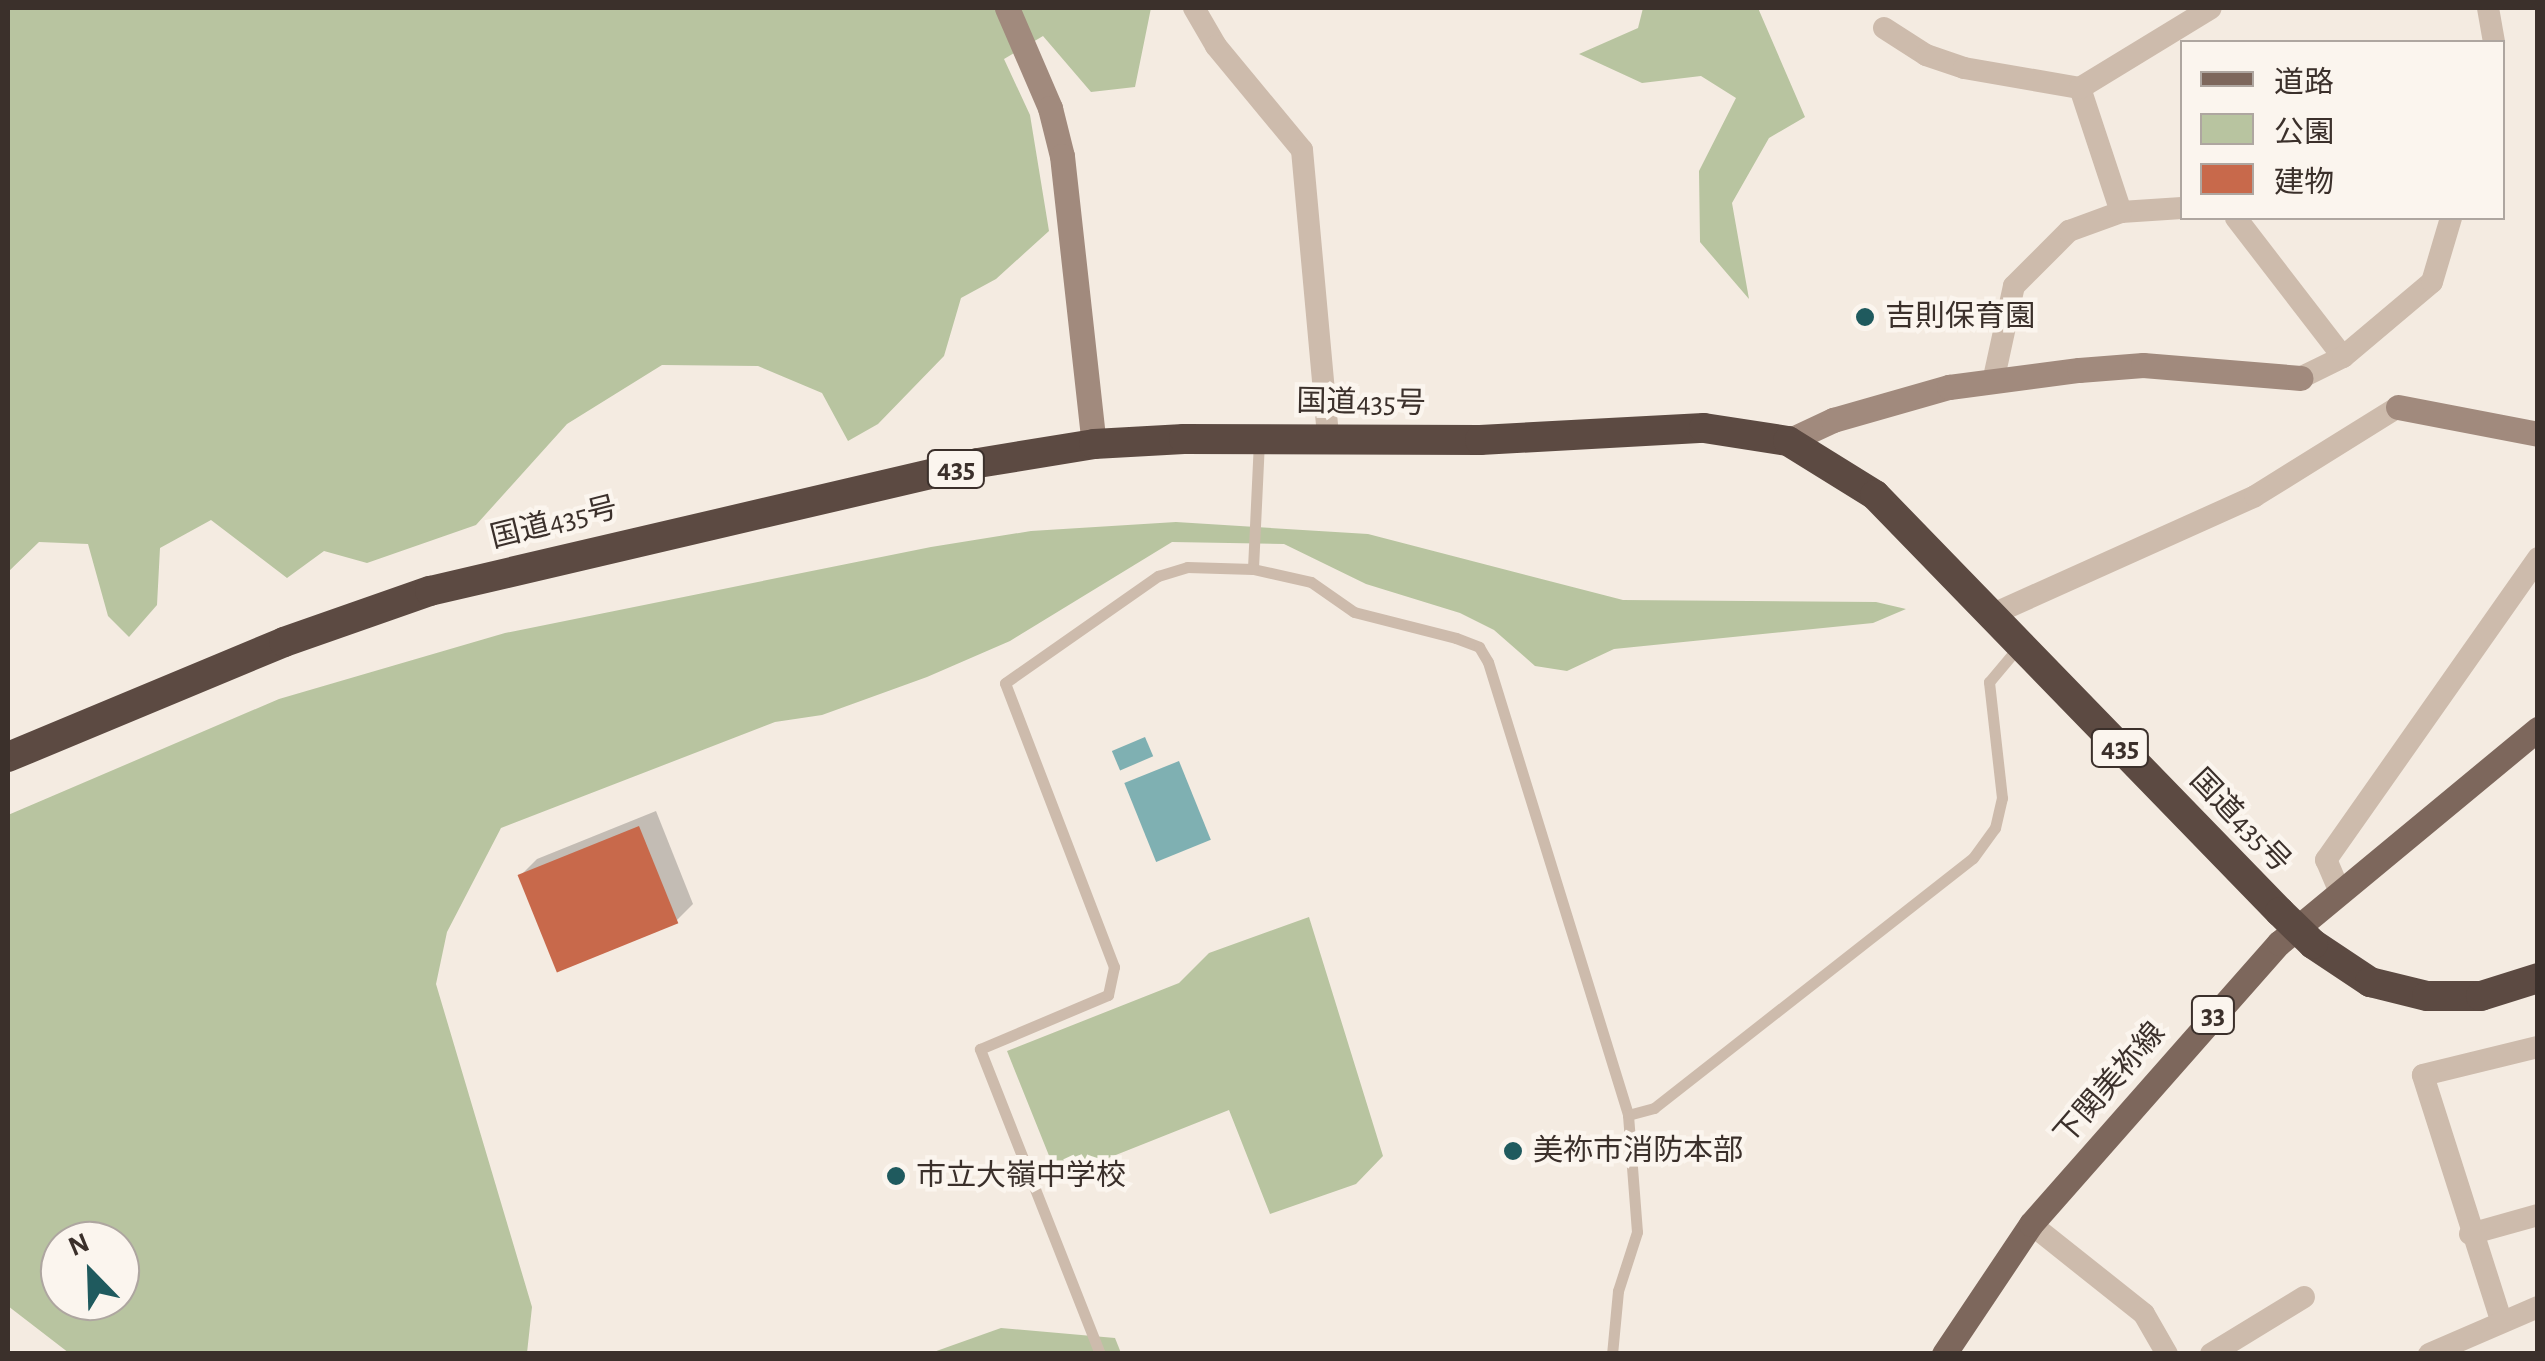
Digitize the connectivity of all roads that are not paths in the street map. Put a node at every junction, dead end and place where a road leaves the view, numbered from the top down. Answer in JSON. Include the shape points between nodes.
{"nodes":[{"id":1,"x":1006,"y":8,"type":"edge"},
{"id":2,"x":1194,"y":8,"type":"edge"},
{"id":3,"x":2211,"y":8,"type":"edge"},
{"id":4,"x":2488,"y":8,"type":"edge"},
{"id":5,"x":1884,"y":28,"type":"dead end"},
{"id":6,"x":2494,"y":40,"type":"edge"},
{"id":7,"x":2080,"y":88,"type":"junction"},
{"id":8,"x":2180,"y":208,"type":"edge"},
{"id":9,"x":2121,"y":212,"type":"junction"},
{"id":10,"x":2238,"y":220,"type":"edge"},
{"id":11,"x":2450,"y":220,"type":"edge"},
{"id":12,"x":2343,"y":357,"type":"junction"},
{"id":13,"x":2300,"y":378,"type":"joint"},
{"id":14,"x":1992,"y":382,"type":"junction"},
{"id":15,"x":2398,"y":407,"type":"joint"},
{"id":16,"x":2538,"y":434,"type":"edge"},
{"id":17,"x":1259,"y":437,"type":"junction"},
{"id":18,"x":1328,"y":438,"type":"junction"},
{"id":19,"x":1788,"y":441,"type":"junction"},
{"id":20,"x":1094,"y":444,"type":"junction"},
{"id":21,"x":2538,"y":558,"type":"edge"},
{"id":22,"x":1253,"y":569,"type":"junction"},
{"id":23,"x":1994,"y":614,"type":"junction"},
{"id":24,"x":2020,"y":645,"type":"junction"},
{"id":25,"x":2538,"y":729,"type":"edge"},
{"id":26,"x":8,"y":757,"type":"edge"},
{"id":27,"x":2339,"y":890,"type":"junction"},
{"id":28,"x":2538,"y":978,"type":"edge"},
{"id":29,"x":2538,"y":1047,"type":"edge"},
{"id":30,"x":1628,"y":1116,"type":"junction"},
{"id":31,"x":2538,"y":1215,"type":"edge"},
{"id":32,"x":2030,"y":1224,"type":"junction"},
{"id":33,"x":2470,"y":1234,"type":"junction"},
{"id":34,"x":2304,"y":1297,"type":"dead end"},
{"id":35,"x":2538,"y":1307,"type":"edge"},
{"id":36,"x":2501,"y":1320,"type":"junction"},
{"id":37,"x":1100,"y":1354,"type":"edge"},
{"id":38,"x":1612,"y":1354,"type":"edge"},
{"id":39,"x":1944,"y":1354,"type":"edge"},
{"id":40,"x":2167,"y":1354,"type":"edge"},
{"id":41,"x":2212,"y":1354,"type":"edge"},
{"id":42,"x":2429,"y":1354,"type":"edge"}],
"edges":[{"from":1,"to":20,"type":"street","via":[[1050,108],[1062,156]]},
{"from":2,"to":18,"type":"street","via":[[1216,46],[1302,150]]},
{"from":3,"to":7,"type":"street"},
{"from":4,"to":6,"type":"street"},
{"from":5,"to":7,"type":"street","via":[[1926,55],[1964,68]]},
{"from":7,"to":9,"type":"street"},
{"from":8,"to":9,"type":"street"},
{"from":9,"to":14,"type":"street","via":[[2070,230],[2014,286]]},
{"from":10,"to":12,"type":"street"},
{"from":11,"to":12,"type":"street","via":[[2432,282]]},
{"from":12,"to":13,"type":"street"},
{"from":13,"to":14,"type":"street","via":[[2143,365]]},
{"from":14,"to":19,"type":"street","via":[[1833,420]]},
{"from":15,"to":16,"type":"street"},
{"from":15,"to":23,"type":"street","via":[[2255,496]]},
{"from":17,"to":18,"type":"highway","name":"国道435号","number":"435"},
{"from":17,"to":20,"type":"highway","name":"国道435号","number":"435"},
{"from":17,"to":22,"type":"lane"},
{"from":18,"to":19,"type":"highway","name":"国道435号","number":"435","via":[[1480,440],[1704,428]]},
{"from":19,"to":23,"type":"highway","name":"国道435号","number":"435","via":[[1834,464]]},
{"from":20,"to":26,"type":"highway","name":"国道435号","number":"435","via":[[572,553],[430,591],[284,642]]},
{"from":21,"to":27,"type":"street","via":[[2326,860]]},
{"from":22,"to":30,"type":"lane","via":[[1311,582],[1354,612],[1479,648],[1506,709]]},
{"from":22,"to":37,"type":"lane","via":[[1187,567],[1158,576],[1004,682],[1114,967],[1108,995],[980,1049]]},
{"from":23,"to":24,"type":"highway","name":"国道435号","number":"435"},
{"from":24,"to":28,"type":"highway","name":"国道435号","number":"435","bridge":true,"via":[[2313,944],[2370,982],[2428,996],[2480,996]]},
{"from":24,"to":30,"type":"lane","via":[[1989,682],[2002,798],[1995,828],[1973,858],[1654,1108]]},
{"from":25,"to":27,"type":"main road","name":"下関美祢線","number":"33"},
{"from":27,"to":32,"type":"main road","name":"下関美祢線","number":"33","via":[[2280,942]]},
{"from":29,"to":33,"type":"street","via":[[2423,1076]]},
{"from":30,"to":38,"type":"lane","via":[[1637,1232],[1618,1291]]},
{"from":31,"to":33,"type":"street"},
{"from":32,"to":39,"type":"main road","name":"下関美祢線","number":"33"},
{"from":32,"to":40,"type":"street","via":[[2144,1314]]},
{"from":33,"to":36,"type":"street"},
{"from":34,"to":41,"type":"street"},
{"from":35,"to":36,"type":"street"},
{"from":36,"to":42,"type":"street"}]}
